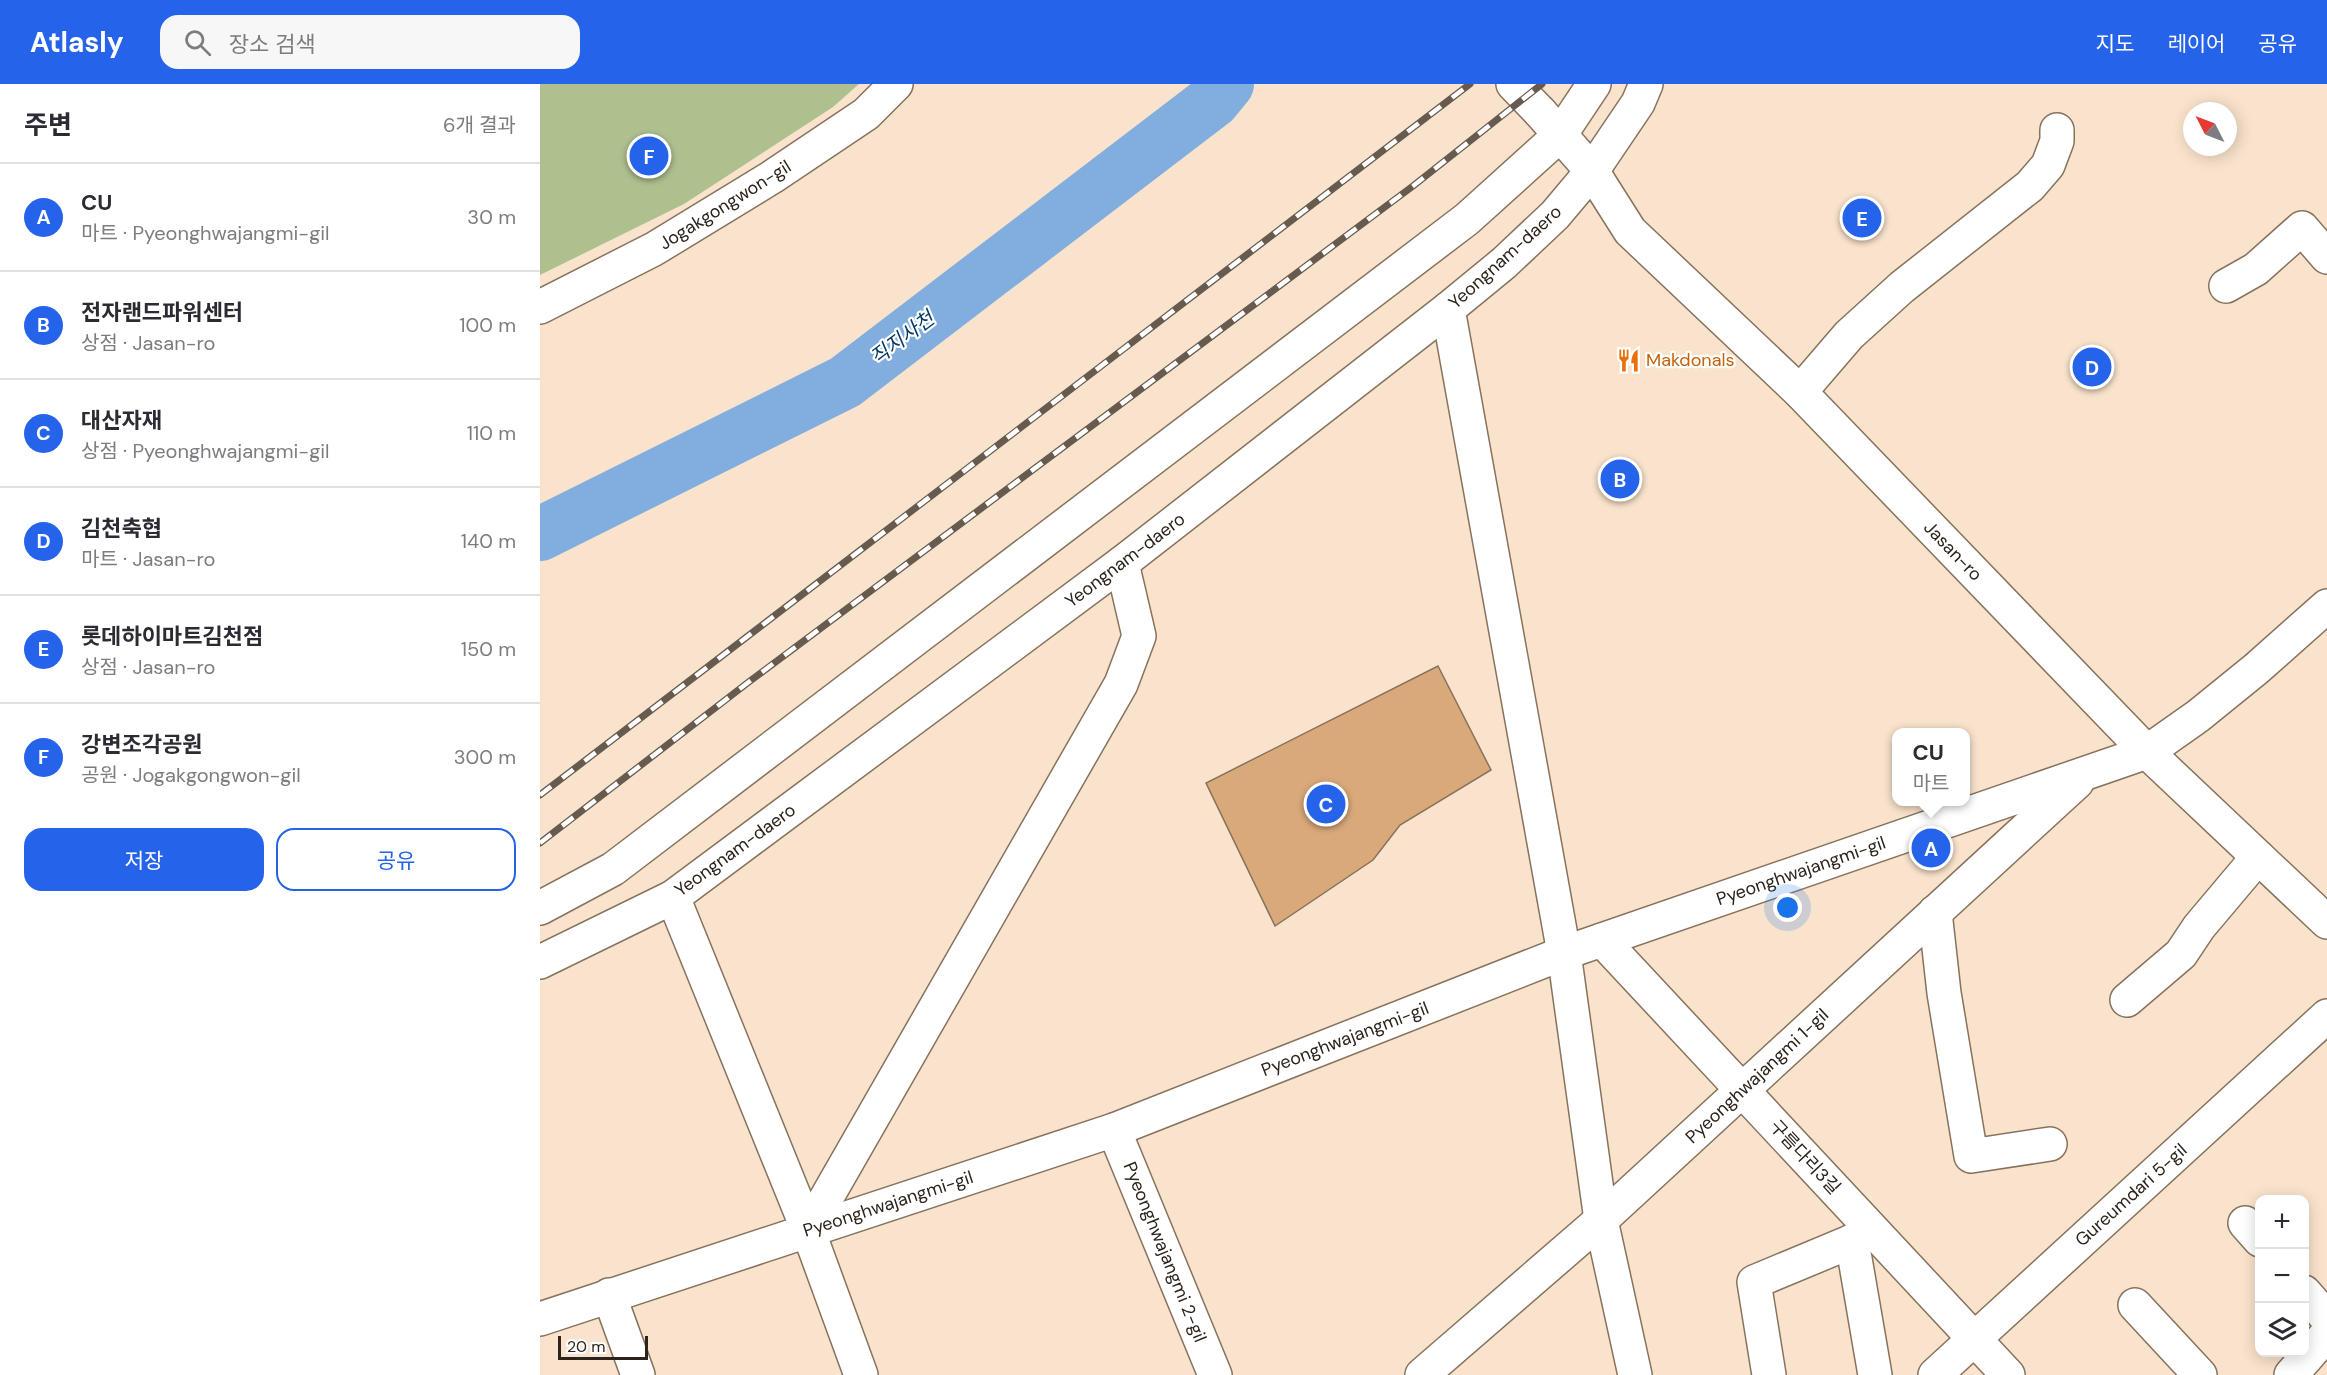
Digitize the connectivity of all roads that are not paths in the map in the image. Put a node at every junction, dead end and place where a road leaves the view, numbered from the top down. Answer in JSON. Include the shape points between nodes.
{"nodes":[{"id":1,"x":896,"y":84,"type":"edge"},
{"id":2,"x":918,"y":84,"type":"edge"},
{"id":3,"x":1513,"y":84,"type":"edge"},
{"id":4,"x":1594,"y":84,"type":"edge"},
{"id":5,"x":1646,"y":84,"type":"edge"},
{"id":6,"x":866,"y":114,"type":"junction"},
{"id":7,"x":1550,"y":124,"type":"junction"},
{"id":8,"x":2057,"y":130,"type":"dead end"},
{"id":9,"x":1592,"y":171,"type":"junction"},
{"id":10,"x":2327,"y":257,"type":"edge"},
{"id":11,"x":2226,"y":286,"type":"dead end"},
{"id":12,"x":540,"y":307,"type":"edge"},
{"id":13,"x":1448,"y":309,"type":"junction"},
{"id":14,"x":1800,"y":392,"type":"junction"},
{"id":15,"x":1122,"y":563,"type":"junction"},
{"id":16,"x":2327,"y":606,"type":"edge"},
{"id":17,"x":2147,"y":752,"type":"junction"},
{"id":18,"x":2087,"y":772,"type":"junction"},
{"id":19,"x":2258,"y":857,"type":"junction"},
{"id":20,"x":673,"y":897,"type":"junction"},
{"id":21,"x":540,"y":909,"type":"edge"},
{"id":22,"x":1935,"y":912,"type":"junction"},
{"id":23,"x":2327,"y":922,"type":"edge"},
{"id":24,"x":1602,"y":940,"type":"junction"},
{"id":25,"x":1564,"y":953,"type":"junction"},
{"id":26,"x":540,"y":962,"type":"edge"},
{"id":27,"x":2127,"y":1000,"type":"dead end"},
{"id":28,"x":2327,"y":1016,"type":"edge"},
{"id":29,"x":1742,"y":1090,"type":"junction"},
{"id":30,"x":1114,"y":1130,"type":"junction"},
{"id":31,"x":2050,"y":1144,"type":"dead end"},
{"id":32,"x":1601,"y":1220,"type":"junction"},
{"id":33,"x":808,"y":1230,"type":"junction"},
{"id":34,"x":1863,"y":1237,"type":"junction"},
{"id":35,"x":609,"y":1295,"type":"junction"},
{"id":36,"x":2309,"y":1298,"type":"edge"},
{"id":37,"x":2135,"y":1305,"type":"dead end"},
{"id":38,"x":2327,"y":1318,"type":"edge"},
{"id":39,"x":540,"y":1319,"type":"edge"},
{"id":40,"x":2327,"y":1334,"type":"edge"},
{"id":41,"x":1974,"y":1339,"type":"junction"},
{"id":42,"x":638,"y":1375,"type":"edge"},
{"id":43,"x":861,"y":1375,"type":"edge"},
{"id":44,"x":1215,"y":1375,"type":"edge"},
{"id":45,"x":1422,"y":1375,"type":"edge"},
{"id":46,"x":1635,"y":1375,"type":"edge"},
{"id":47,"x":1769,"y":1375,"type":"edge"},
{"id":48,"x":1875,"y":1375,"type":"edge"},
{"id":49,"x":1935,"y":1375,"type":"edge"},
{"id":50,"x":2008,"y":1375,"type":"edge"},
{"id":51,"x":2200,"y":1375,"type":"edge"},
{"id":52,"x":2291,"y":1375,"type":"edge"}],
"edges":[{"from":1,"to":6,"type":"street","name":"Jogakgongwon-gil"},
{"from":2,"to":6,"type":"street"},
{"from":3,"to":7,"type":"street","name":"Jasan-ro"},
{"from":4,"to":7,"type":"street"},
{"from":5,"to":9,"type":"street","name":"Yeongnam-daero","via":[[1638,104]]},
{"from":6,"to":12,"type":"street","name":"Jogakgongwon-gil","via":[[654,249]]},
{"from":7,"to":9,"type":"street","name":"Jasan-ro"},
{"from":7,"to":21,"type":"street","via":[[1457,226],[613,869]]},
{"from":8,"to":14,"type":"street","via":[[2048,165],[2030,186],[1902,287],[1849,336]]},
{"from":9,"to":13,"type":"street","name":"Yeongnam-daero","via":[[1546,223]]},
{"from":9,"to":14,"type":"street","name":"Jasan-ro","via":[[1630,231]]},
{"from":10,"to":11,"type":"street","via":[[2302,228],[2256,269]]},
{"from":13,"to":15,"type":"street","name":"Yeongnam-daero"},
{"from":13,"to":25,"type":"street"},
{"from":14,"to":17,"type":"street","name":"Jasan-ro"},
{"from":15,"to":20,"type":"street","name":"Yeongnam-daero"},
{"from":15,"to":33,"type":"street","via":[[1139,636],[1121,684]]},
{"from":16,"to":17,"type":"street","name":"Pyeonghwajangmi-gil","via":[[2256,669]]},
{"from":17,"to":18,"type":"street","name":"Pyeonghwajangmi-gil"},
{"from":17,"to":19,"type":"street","name":"Jasan-ro"},
{"from":18,"to":22,"type":"street","name":"Pyeonghwajangmi 1-gil"},
{"from":18,"to":24,"type":"street","name":"Pyeonghwajangmi-gil"},
{"from":19,"to":23,"type":"street","name":"Jasan-ro"},
{"from":19,"to":27,"type":"street","via":[[2181,954]]},
{"from":20,"to":26,"type":"street","name":"Yeongnam-daero"},
{"from":20,"to":33,"type":"street"},
{"from":22,"to":29,"type":"street","name":"Pyeonghwajangmi 1-gil"},
{"from":22,"to":31,"type":"street","via":[[1945,1005],[1971,1156]]},
{"from":24,"to":25,"type":"street","name":"Pyeonghwajangmi-gil"},
{"from":24,"to":29,"type":"street","name":"구름다리3길"},
{"from":25,"to":30,"type":"street","name":"Pyeonghwajangmi-gil"},
{"from":25,"to":32,"type":"street"},
{"from":28,"to":41,"type":"street","name":"Gureumdari 5-gil"},
{"from":29,"to":32,"type":"street","name":"Pyeonghwajangmi 1-gil"},
{"from":29,"to":34,"type":"street","name":"구름다리3길"},
{"from":30,"to":33,"type":"street","name":"Pyeonghwajangmi-gil"},
{"from":30,"to":44,"type":"street","name":"Pyeonghwajangmi 2-gil"},
{"from":32,"to":45,"type":"street","name":"Pyeonghwajangmi 1-gil"},
{"from":32,"to":46,"type":"street"},
{"from":33,"to":35,"type":"street","name":"Pyeonghwajangmi-gil"},
{"from":33,"to":43,"type":"street"},
{"from":34,"to":41,"type":"street","name":"구름다리3길"},
{"from":34,"to":47,"type":"street","via":[[1754,1282]]},
{"from":34,"to":48,"type":"street"},
{"from":35,"to":39,"type":"street","name":"Pyeonghwajangmi-gil"},
{"from":35,"to":42,"type":"street"},
{"from":36,"to":38,"type":"street"},
{"from":37,"to":51,"type":"street"},
{"from":40,"to":52,"type":"street"},
{"from":41,"to":49,"type":"street","name":"Gureumdari 5-gil"},
{"from":41,"to":50,"type":"street","name":"구름다리3길"}]}
